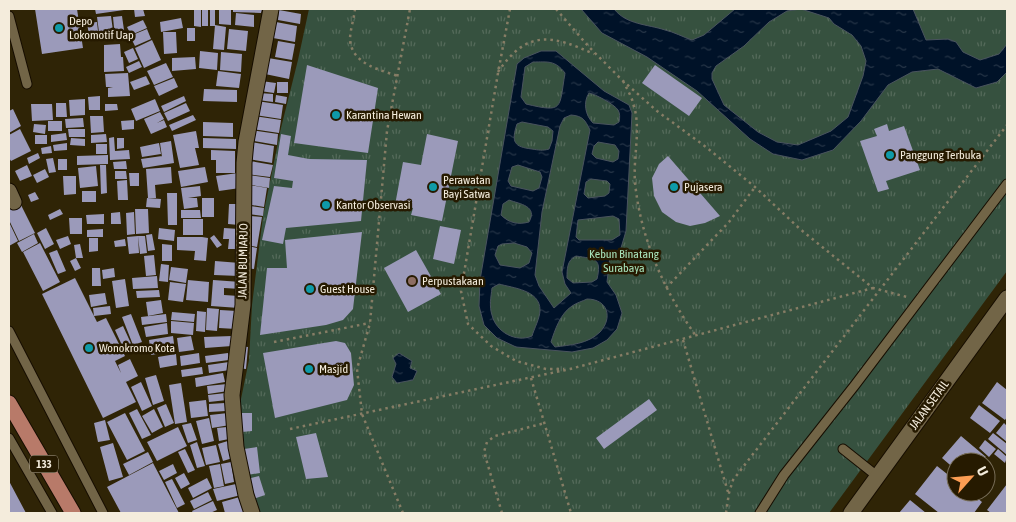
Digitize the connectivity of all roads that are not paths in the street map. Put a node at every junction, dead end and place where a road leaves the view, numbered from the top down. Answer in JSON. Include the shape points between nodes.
{"nodes":[{"id":1,"x":271,"y":9,"type":"edge"},
{"id":2,"x":9,"y":16,"type":"edge"},
{"id":3,"x":27,"y":84,"type":"dead end"},
{"id":4,"x":1007,"y":184,"type":"edge"},
{"id":5,"x":1007,"y":298,"type":"edge"},
{"id":6,"x":9,"y":331,"type":"edge"},
{"id":7,"x":11,"y":412,"type":"edge"},
{"id":8,"x":9,"y":438,"type":"edge"},
{"id":9,"x":843,"y":449,"type":"dead end"},
{"id":10,"x":877,"y":476,"type":"junction"},
{"id":11,"x":52,"y":513,"type":"edge"},
{"id":12,"x":73,"y":513,"type":"edge"},
{"id":13,"x":103,"y":513,"type":"edge"},
{"id":14,"x":252,"y":513,"type":"edge"},
{"id":15,"x":760,"y":513,"type":"edge"},
{"id":16,"x":852,"y":513,"type":"edge"}],
"edges":[{"from":1,"to":14,"type":"street","name":"JALAN BUMIARJO","via":[[245,156],[243,304],[232,395],[236,447]]},
{"from":2,"to":3,"type":"lane"},
{"from":4,"to":15,"type":"lane","via":[[784,475]]},
{"from":5,"to":10,"type":"street","name":"JALAN SETAIL"},
{"from":6,"to":13,"type":"lane"},
{"from":7,"to":12,"type":"main road","number":"133"},
{"from":8,"to":11,"type":"lane"},
{"from":9,"to":10,"type":"lane"},
{"from":10,"to":16,"type":"street","name":"JALAN SETAIL"}]}
